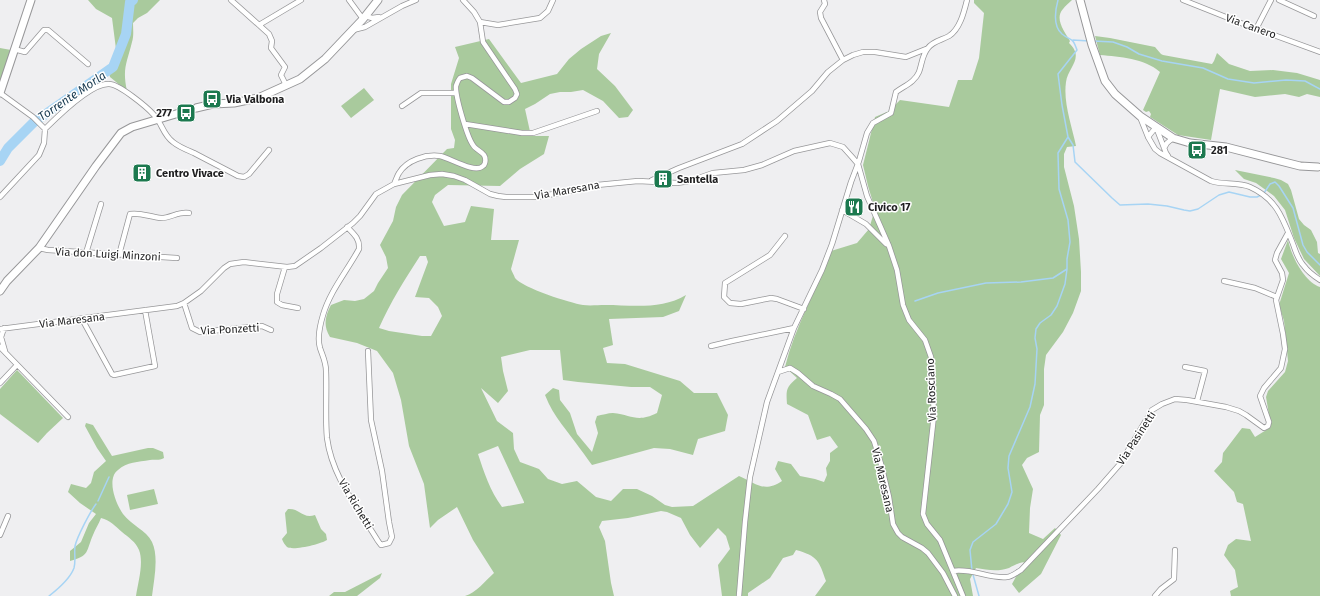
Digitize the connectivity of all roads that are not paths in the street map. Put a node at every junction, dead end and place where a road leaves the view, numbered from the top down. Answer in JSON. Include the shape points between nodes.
{"nodes":[{"id":1,"x":31,"y":0,"type":"edge"},
{"id":2,"x":232,"y":0,"type":"edge"},
{"id":3,"x":302,"y":0,"type":"edge"},
{"id":4,"x":349,"y":0,"type":"edge"},
{"id":5,"x":378,"y":0,"type":"edge"},
{"id":6,"x":416,"y":0,"type":"edge"},
{"id":7,"x":463,"y":0,"type":"edge"},
{"id":8,"x":553,"y":0,"type":"edge"},
{"id":9,"x":824,"y":0,"type":"edge"},
{"id":10,"x":967,"y":0,"type":"edge"},
{"id":11,"x":1080,"y":0,"type":"edge"},
{"id":12,"x":1183,"y":0,"type":"edge"},
{"id":13,"x":1271,"y":0,"type":"edge"},
{"id":14,"x":1279,"y":0,"type":"edge"},
{"id":15,"x":383,"y":16,"type":"junction"},
{"id":16,"x":1314,"y":16,"type":"dead end"},
{"id":17,"x":364,"y":17,"type":"junction"},
{"id":18,"x":480,"y":22,"type":"junction"},
{"id":19,"x":259,"y":25,"type":"junction"},
{"id":20,"x":1256,"y":29,"type":"junction"},
{"id":21,"x":352,"y":31,"type":"junction"},
{"id":22,"x":14,"y":49,"type":"junction"},
{"id":23,"x":926,"y":49,"type":"junction"},
{"id":24,"x":1320,"y":52,"type":"edge"},
{"id":25,"x":843,"y":60,"type":"junction"},
{"id":26,"x":88,"y":64,"type":"dead end"},
{"id":27,"x":286,"y":85,"type":"junction"},
{"id":28,"x":0,"y":93,"type":"edge"},
{"id":29,"x":456,"y":94,"type":"junction"},
{"id":30,"x":402,"y":106,"type":"dead end"},
{"id":31,"x":597,"y":111,"type":"dead end"},
{"id":32,"x":1140,"y":116,"type":"junction"},
{"id":33,"x":158,"y":119,"type":"junction"},
{"id":34,"x":465,"y":124,"type":"junction"},
{"id":35,"x":1156,"y":127,"type":"junction"},
{"id":36,"x":45,"y":129,"type":"junction"},
{"id":37,"x":1148,"y":137,"type":"junction"},
{"id":38,"x":1173,"y":138,"type":"junction"},
{"id":39,"x":1164,"y":148,"type":"junction"},
{"id":40,"x":269,"y":150,"type":"dead end"},
{"id":41,"x":1171,"y":159,"type":"junction"},
{"id":42,"x":858,"y":164,"type":"junction"},
{"id":43,"x":1319,"y":169,"type":"edge"},
{"id":44,"x":651,"y":181,"type":"junction"},
{"id":45,"x":394,"y":184,"type":"junction"},
{"id":46,"x":0,"y":197,"type":"edge"},
{"id":47,"x":101,"y":204,"type":"dead end"},
{"id":48,"x":842,"y":210,"type":"junction"},
{"id":49,"x":189,"y":213,"type":"dead end"},
{"id":50,"x":347,"y":228,"type":"junction"},
{"id":51,"x":1288,"y":233,"type":"junction"},
{"id":52,"x":785,"y":236,"type":"dead end"},
{"id":53,"x":889,"y":246,"type":"junction"},
{"id":54,"x":39,"y":248,"type":"junction"},
{"id":55,"x":86,"y":253,"type":"junction"},
{"id":56,"x":119,"y":255,"type":"junction"},
{"id":57,"x":177,"y":258,"type":"dead end"},
{"id":58,"x":284,"y":267,"type":"junction"},
{"id":59,"x":1320,"y":280,"type":"edge"},
{"id":60,"x":1224,"y":281,"type":"dead end"},
{"id":61,"x":0,"y":291,"type":"edge"},
{"id":62,"x":1277,"y":297,"type":"junction"},
{"id":63,"x":184,"y":303,"type":"junction"},
{"id":64,"x":298,"y":308,"type":"dead end"},
{"id":65,"x":804,"y":309,"type":"junction"},
{"id":66,"x":145,"y":310,"type":"junction"},
{"id":67,"x":82,"y":318,"type":"junction"},
{"id":68,"x":794,"y":328,"type":"junction"},
{"id":69,"x":2,"y":329,"type":"edge"},
{"id":70,"x":271,"y":330,"type":"dead end"},
{"id":71,"x":1,"y":336,"type":"edge"},
{"id":72,"x":711,"y":346,"type":"dead end"},
{"id":73,"x":0,"y":347,"type":"edge"},
{"id":74,"x":368,"y":351,"type":"dead end"},
{"id":75,"x":5,"y":353,"type":"junction"},
{"id":76,"x":17,"y":365,"type":"junction"},
{"id":77,"x":1184,"y":367,"type":"dead end"},
{"id":78,"x":778,"y":372,"type":"junction"},
{"id":79,"x":0,"y":383,"type":"edge"},
{"id":80,"x":1198,"y":401,"type":"junction"},
{"id":81,"x":68,"y":417,"type":"dead end"},
{"id":82,"x":8,"y":516,"type":"dead end"},
{"id":83,"x":0,"y":535,"type":"edge"},
{"id":84,"x":1175,"y":550,"type":"dead end"},
{"id":85,"x":953,"y":571,"type":"junction"},
{"id":86,"x":739,"y":596,"type":"edge"},
{"id":87,"x":955,"y":596,"type":"edge"},
{"id":88,"x":963,"y":596,"type":"edge"},
{"id":89,"x":1155,"y":596,"type":"edge"}],
"edges":[{"from":1,"to":22,"type":"street"},
{"from":2,"to":19,"type":"street"},
{"from":3,"to":19,"type":"street"},
{"from":4,"to":17,"type":"street"},
{"from":5,"to":17,"type":"street"},
{"from":6,"to":15,"type":"street"},
{"from":7,"to":18,"type":"street"},
{"from":8,"to":18,"type":"street","via":[[548,11],[540,18],[498,25]]},
{"from":9,"to":25,"type":"street","via":[[821,18]]},
{"from":10,"to":23,"type":"street","via":[[956,29],[950,36],[931,44]]},
{"from":11,"to":32,"type":"street","via":[[1105,81],[1115,94]]},
{"from":12,"to":20,"type":"street","name":"Via Canero"},
{"from":13,"to":20,"type":"street"},
{"from":14,"to":16,"type":"street"},
{"from":15,"to":17,"type":"street"},
{"from":15,"to":21,"type":"street"},
{"from":17,"to":21,"type":"street"},
{"from":18,"to":29,"type":"street","via":[[484,42],[517,94],[509,102],[504,102],[468,76],[460,78]]},
{"from":19,"to":27,"type":"street","via":[[271,38],[271,48],[285,67],[281,75]]},
{"from":20,"to":24,"type":"street","name":"Via Canero"},
{"from":21,"to":27,"type":"street","via":[[321,63]]},
{"from":22,"to":26,"type":"street","via":[[24,52],[44,30],[48,30]]},
{"from":22,"to":28,"type":"street"},
{"from":23,"to":25,"type":"street","via":[[906,57],[863,52]]},
{"from":23,"to":42,"type":"street","via":[[919,73],[914,80],[896,92],[891,113],[873,123],[867,133]]},
{"from":25,"to":44,"type":"street","via":[[799,103],[742,144]]},
{"from":27,"to":33,"type":"street","via":[[258,98],[206,105]]},
{"from":28,"to":36,"type":"street"},
{"from":29,"to":30,"type":"street","via":[[421,93]]},
{"from":29,"to":34,"type":"street"},
{"from":31,"to":34,"type":"street","via":[[533,133]]},
{"from":32,"to":35,"type":"street"},
{"from":32,"to":37,"type":"street"},
{"from":33,"to":36,"type":"street","via":[[137,100],[116,86],[107,84],[88,92]]},
{"from":33,"to":40,"type":"street","via":[[172,142],[241,177],[249,174]]},
{"from":33,"to":54,"type":"street","via":[[121,133]]},
{"from":34,"to":45,"type":"street","via":[[473,146],[486,159],[482,168],[473,168],[441,156],[432,156],[409,163],[399,173]]},
{"from":35,"to":37,"type":"street"},
{"from":35,"to":38,"type":"street"},
{"from":35,"to":39,"type":"street"},
{"from":36,"to":46,"type":"street","via":[[44,143],[39,154]]},
{"from":37,"to":41,"type":"street","via":[[1155,149]]},
{"from":38,"to":39,"type":"street","via":[[1166,142]]},
{"from":38,"to":43,"type":"street","via":[[1190,143],[1226,147]]},
{"from":39,"to":41,"type":"street"},
{"from":41,"to":51,"type":"street","via":[[1211,181],[1249,186],[1260,192],[1277,208]]},
{"from":42,"to":44,"type":"street","name":"Via Maresana","via":[[843,147],[830,143],[794,151],[744,170],[713,173],[677,183]]},
{"from":42,"to":48,"type":"street"},
{"from":42,"to":53,"type":"street","name":"Via Rosciano","via":[[867,196]]},
{"from":44,"to":45,"type":"street","name":"Via Maresana","via":[[597,185],[537,197],[490,194],[465,180],[442,174]]},
{"from":45,"to":50,"type":"street","name":"Via Maresana","via":[[376,194],[360,216]]},
{"from":47,"to":55,"type":"street"},
{"from":48,"to":53,"type":"street","via":[[866,224]]},
{"from":48,"to":65,"type":"street","via":[[832,244]]},
{"from":49,"to":56,"type":"street","via":[[182,212],[161,218],[130,214]]},
{"from":50,"to":58,"type":"street","name":"Via Maresana","via":[[306,259],[292,267]]},
{"from":50,"to":74,"type":"street","name":"Via Richetti","via":[[359,241],[359,249],[329,298],[319,338],[326,371],[327,438],[332,460],[343,485],[378,541],[384,545],[388,544],[392,537],[371,420]]},
{"from":51,"to":59,"type":"street","via":[[1303,265]]},
{"from":51,"to":62,"type":"street","name":"Via Pasinetti","via":[[1275,260],[1283,280]]},
{"from":52,"to":65,"type":"street","via":[[770,256],[725,283],[724,297],[730,303],[741,304],[771,298]]},
{"from":53,"to":85,"type":"street","name":"Via Rosciano","via":[[897,270],[903,305],[910,320],[925,340],[931,357],[934,415],[923,514],[927,524],[940,540]]},
{"from":54,"to":55,"type":"street","name":"Via don Luigi Minzoni"},
{"from":54,"to":61,"type":"street"},
{"from":55,"to":56,"type":"street","name":"Via don Luigi Minzoni"},
{"from":56,"to":57,"type":"street","name":"Via don Luigi Minzoni"},
{"from":58,"to":63,"type":"street","name":"Via Maresana","via":[[244,262],[230,264]]},
{"from":58,"to":64,"type":"street","via":[[277,302]]},
{"from":60,"to":62,"type":"street","via":[[1255,288]]},
{"from":62,"to":80,"type":"street","name":"Via Pasinetti","via":[[1284,349],[1281,368],[1260,396],[1268,426],[1264,428],[1239,411]]},
{"from":63,"to":66,"type":"street","name":"Via Maresana"},
{"from":63,"to":70,"type":"street","name":"Via Ponzetti","via":[[192,328],[200,332],[262,326]]},
{"from":65,"to":68,"type":"street"},
{"from":66,"to":67,"type":"street","name":"Via Maresana"},
{"from":66,"to":67,"type":"street","via":[[155,366],[114,375]]},
{"from":67,"to":69,"type":"street","name":"Via Maresana"},
{"from":68,"to":72,"type":"street"},
{"from":68,"to":78,"type":"street"},
{"from":69,"to":71,"type":"street"},
{"from":71,"to":75,"type":"street"},
{"from":73,"to":75,"type":"street"},
{"from":75,"to":76,"type":"street"},
{"from":76,"to":79,"type":"street"},
{"from":76,"to":81,"type":"street"},
{"from":77,"to":80,"type":"street","via":[[1205,371]]},
{"from":78,"to":86,"type":"street","via":[[767,402],[750,477]]},
{"from":78,"to":87,"type":"street","name":"Via Maresana","via":[[790,368],[813,386],[840,399],[866,429],[874,441],[881,464],[893,524],[902,537],[928,553],[943,573]]},
{"from":80,"to":85,"type":"street","name":"Via Pasinetti","via":[[1175,399],[1152,410],[1120,464],[1021,570],[1008,578],[972,571]]},
{"from":82,"to":83,"type":"street"},
{"from":84,"to":89,"type":"street","via":[[1174,579]]},
{"from":85,"to":88,"type":"street","name":"Via Rosciano"}]}
